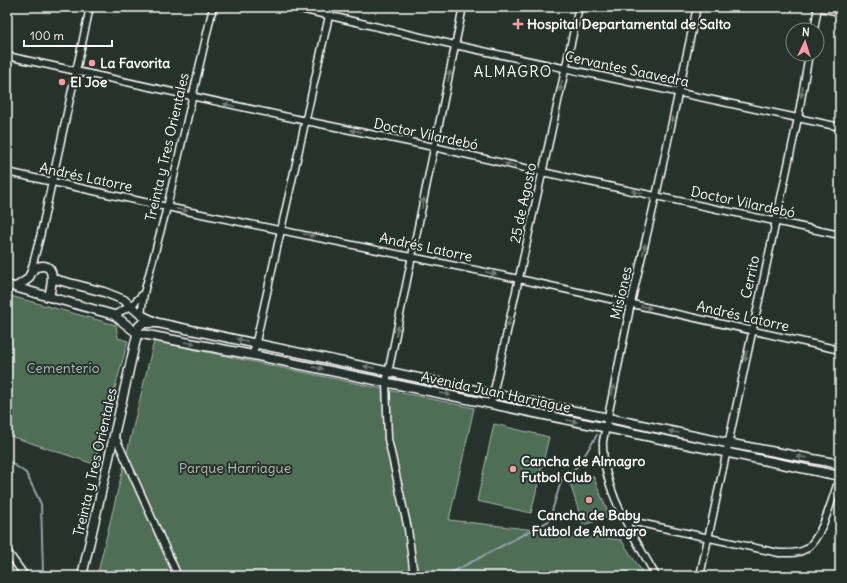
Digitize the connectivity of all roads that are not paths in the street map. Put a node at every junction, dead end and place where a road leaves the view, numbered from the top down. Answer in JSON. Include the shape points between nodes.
{"nodes":[{"id":1,"x":90,"y":7,"type":"edge"},
{"id":2,"x":213,"y":7,"type":"edge"},
{"id":3,"x":292,"y":7,"type":"edge"},
{"id":4,"x":331,"y":7,"type":"edge"},
{"id":5,"x":463,"y":7,"type":"edge"},
{"id":6,"x":579,"y":7,"type":"edge"},
{"id":7,"x":697,"y":7,"type":"edge"},
{"id":8,"x":817,"y":7,"type":"edge"},
{"id":9,"x":840,"y":12,"type":"edge"},
{"id":10,"x":329,"y":16,"type":"junction"},
{"id":11,"x":815,"y":22,"type":"edge"},
{"id":12,"x":455,"y":45,"type":"junction"},
{"id":13,"x":7,"y":56,"type":"edge"},
{"id":14,"x":808,"y":62,"type":"edge"},
{"id":15,"x":566,"y":68,"type":"junction"},
{"id":16,"x":77,"y":70,"type":"junction"},
{"id":17,"x":679,"y":92,"type":"junction"},
{"id":18,"x":193,"y":97,"type":"junction"},
{"id":19,"x":798,"y":118,"type":"junction"},
{"id":20,"x":306,"y":121,"type":"junction"},
{"id":21,"x":840,"y":127,"type":"edge"},
{"id":22,"x":434,"y":147,"type":"junction"},
{"id":23,"x":7,"y":172,"type":"edge"},
{"id":24,"x":542,"y":172,"type":"junction"},
{"id":25,"x":52,"y":181,"type":"junction"},
{"id":26,"x":656,"y":196,"type":"junction"},
{"id":27,"x":167,"y":207,"type":"junction"},
{"id":28,"x":774,"y":221,"type":"junction"},
{"id":29,"x":282,"y":229,"type":"junction"},
{"id":30,"x":840,"y":235,"type":"edge"},
{"id":31,"x":412,"y":257,"type":"junction"},
{"id":32,"x":29,"y":276,"type":"junction"},
{"id":33,"x":54,"y":279,"type":"junction"},
{"id":34,"x":518,"y":279,"type":"junction"},
{"id":35,"x":7,"y":285,"type":"edge"},
{"id":36,"x":16,"y":288,"type":"junction"},
{"id":37,"x":29,"y":291,"type":"junction"},
{"id":38,"x":144,"y":293,"type":"junction"},
{"id":39,"x":49,"y":296,"type":"junction"},
{"id":40,"x":631,"y":303,"type":"junction"},
{"id":41,"x":131,"y":306,"type":"junction"},
{"id":42,"x":114,"y":315,"type":"junction"},
{"id":43,"x":141,"y":315,"type":"junction"},
{"id":44,"x":158,"y":323,"type":"junction"},
{"id":45,"x":751,"y":330,"type":"junction"},
{"id":46,"x":137,"y":333,"type":"junction"},
{"id":47,"x":146,"y":335,"type":"junction"},
{"id":48,"x":256,"y":344,"type":"junction"},
{"id":49,"x":840,"y":350,"type":"edge"},
{"id":50,"x":253,"y":355,"type":"junction"},
{"id":51,"x":388,"y":371,"type":"junction"},
{"id":52,"x":386,"y":383,"type":"junction"},
{"id":53,"x":493,"y":394,"type":"junction"},
{"id":54,"x":491,"y":404,"type":"junction"},
{"id":55,"x":608,"y":417,"type":"junction"},
{"id":56,"x":605,"y":428,"type":"junction"},
{"id":57,"x":115,"y":436,"type":"junction"},
{"id":58,"x":727,"y":443,"type":"junction"},
{"id":59,"x":725,"y":453,"type":"junction"},
{"id":60,"x":840,"y":464,"type":"edge"},
{"id":61,"x":840,"y":476,"type":"edge"},
{"id":62,"x":626,"y":520,"type":"junction"},
{"id":63,"x":707,"y":538,"type":"junction"},
{"id":64,"x":7,"y":551,"type":"edge"},
{"id":65,"x":25,"y":576,"type":"edge"},
{"id":66,"x":82,"y":576,"type":"edge"},
{"id":67,"x":178,"y":576,"type":"edge"},
{"id":68,"x":414,"y":576,"type":"edge"},
{"id":69,"x":656,"y":576,"type":"edge"},
{"id":70,"x":700,"y":576,"type":"edge"}],
"edges":[{"from":1,"to":16,"type":"street"},
{"from":2,"to":18,"type":"street","name":"Treinta y Tres Orientales"},
{"from":3,"to":10,"type":"street","name":"Cervantes Saavedra"},
{"from":4,"to":10,"type":"street"},
{"from":5,"to":12,"type":"street"},
{"from":6,"to":15,"type":"street","name":"25 de Agosto"},
{"from":7,"to":17,"type":"street","name":"Misiones"},
{"from":8,"to":9,"type":"street"},
{"from":8,"to":11,"type":"street"},
{"from":10,"to":12,"type":"street","name":"Cervantes Saavedra"},
{"from":10,"to":20,"type":"street"},
{"from":12,"to":15,"type":"street","name":"Cervantes Saavedra"},
{"from":22,"to":12,"type":"street","one_way":true},
{"from":13,"to":16,"type":"street","name":"Doctor Vilardebó"},
{"from":14,"to":19,"type":"street","name":"Cerrito","one_way":true},
{"from":15,"to":17,"type":"street","name":"Cervantes Saavedra"},
{"from":15,"to":24,"type":"street","name":"25 de Agosto","one_way":true},
{"from":16,"to":18,"type":"street","name":"Doctor Vilardebó"},
{"from":16,"to":25,"type":"street"},
{"from":17,"to":19,"type":"street","name":"Cervantes Saavedra"},
{"from":26,"to":17,"type":"street","name":"Misiones","one_way":true},
{"from":20,"to":18,"type":"street","name":"Doctor Vilardebó","one_way":true},
{"from":18,"to":27,"type":"street","name":"Treinta y Tres Orientales"},
{"from":19,"to":21,"type":"street","name":"Cervantes Saavedra"},
{"from":19,"to":28,"type":"street","name":"Cerrito"},
{"from":22,"to":20,"type":"street","name":"Doctor Vilardebó","one_way":true},
{"from":20,"to":29,"type":"street"},
{"from":24,"to":22,"type":"street","name":"Doctor Vilardebó","one_way":true},
{"from":31,"to":22,"type":"street","one_way":true},
{"from":23,"to":25,"type":"street","name":"Andrés Latorre"},
{"from":26,"to":24,"type":"street","name":"Doctor Vilardebó","one_way":true},
{"from":24,"to":34,"type":"street","name":"25 de Agosto"},
{"from":25,"to":27,"type":"street","name":"Andrés Latorre"},
{"from":25,"to":32,"type":"street"},
{"from":26,"to":28,"type":"street","name":"Doctor Vilardebó"},
{"from":40,"to":26,"type":"street","name":"Misiones","one_way":true},
{"from":27,"to":29,"type":"street","name":"Andrés Latorre","one_way":true},
{"from":27,"to":38,"type":"street","name":"Treinta y Tres Orientales"},
{"from":28,"to":30,"type":"street","name":"Doctor Vilardebó"},
{"from":28,"to":45,"type":"street","name":"Cerrito"},
{"from":29,"to":31,"type":"street","name":"Andrés Latorre","one_way":true},
{"from":29,"to":48,"type":"street"},
{"from":31,"to":34,"type":"street","name":"Andrés Latorre","one_way":true},
{"from":51,"to":31,"type":"street","one_way":true},
{"from":32,"to":33,"type":"street","via":[[34,268],[44,267],[51,271]]},
{"from":32,"to":36,"type":"street"},
{"from":32,"to":37,"type":"street"},
{"from":33,"to":39,"type":"street"},
{"from":33,"to":41,"type":"street","name":"Avenida Juan Harriague","via":[[104,292],[124,300]]},
{"from":34,"to":40,"type":"street","name":"Andrés Latorre"},
{"from":34,"to":53,"type":"street","name":"25 de Agosto","one_way":true},
{"from":35,"to":36,"type":"street","name":"Avenida Juan Harriague"},
{"from":36,"to":37,"type":"street","name":"Avenida Juan Harriague"},
{"from":37,"to":39,"type":"street","name":"Avenida Juan Harriague"},
{"from":38,"to":41,"type":"street"},
{"from":38,"to":43,"type":"street","name":"Treinta y Tres Orientales"},
{"from":39,"to":42,"type":"street","name":"Avenida Juan Harriague"},
{"from":40,"to":45,"type":"street","name":"Andrés Latorre","one_way":true},
{"from":55,"to":40,"type":"street","name":"Misiones","one_way":true},
{"from":41,"to":42,"type":"street"},
{"from":41,"to":43,"type":"street","name":"Avenida Juan Harriague"},
{"from":42,"to":46,"type":"street","name":"Avenida Juan Harriague"},
{"from":43,"to":44,"type":"street","name":"Avenida Juan Harriague"},
{"from":44,"to":46,"type":"street","via":[[140,324]]},
{"from":44,"to":47,"type":"street","via":[[154,332]]},
{"from":48,"to":44,"type":"street","name":"Avenida Juan Harriague","one_way":true},
{"from":45,"to":49,"type":"street","name":"Andrés Latorre"},
{"from":45,"to":58,"type":"street","name":"Cerrito","one_way":true},
{"from":46,"to":47,"type":"street","name":"Avenida Juan Harriague"},
{"from":46,"to":57,"type":"street","name":"Treinta y Tres Orientales"},
{"from":47,"to":50,"type":"street","name":"Avenida Juan Harriague","one_way":true},
{"from":48,"to":50,"type":"street"},
{"from":51,"to":48,"type":"street","name":"Avenida Juan Harriague","one_way":true},
{"from":50,"to":52,"type":"street","name":"Avenida Juan Harriague","one_way":true},
{"from":51,"to":52,"type":"street"},
{"from":51,"to":53,"type":"street","name":"Avenida Juan Harriague"},
{"from":52,"to":54,"type":"street","name":"Avenida Juan Harriague","one_way":true},
{"from":52,"to":68,"type":"street","via":[[388,439],[408,529]]},
{"from":53,"to":54,"type":"street","name":"25 de Agosto"},
{"from":53,"to":55,"type":"street","name":"Avenida Juan Harriague"},
{"from":54,"to":56,"type":"street","name":"Avenida Juan Harriague","one_way":true},
{"from":55,"to":56,"type":"street","name":"Misiones"},
{"from":58,"to":55,"type":"street","name":"Avenida Juan Harriague","one_way":true},
{"from":56,"to":59,"type":"street","name":"Avenida Juan Harriague"},
{"from":56,"to":62,"type":"street","name":"Misiones","via":[[602,456],[606,476]]},
{"from":57,"to":66,"type":"street","name":"Treinta y Tres Orientales"},
{"from":57,"to":67,"type":"street"},
{"from":58,"to":59,"type":"street","name":"Cerrito"},
{"from":60,"to":58,"type":"street","name":"Avenida Juan Harriague","one_way":true},
{"from":59,"to":61,"type":"street","name":"Avenida Juan Harriague"},
{"from":59,"to":63,"type":"street","name":"Cerrito"},
{"from":61,"to":63,"type":"street","via":[[816,538],[806,549],[796,553],[779,553]]},
{"from":62,"to":63,"type":"street"},
{"from":62,"to":69,"type":"street","name":"Misiones"},
{"from":63,"to":70,"type":"street","name":"Cerrito"},
{"from":64,"to":65,"type":"street"}]}
